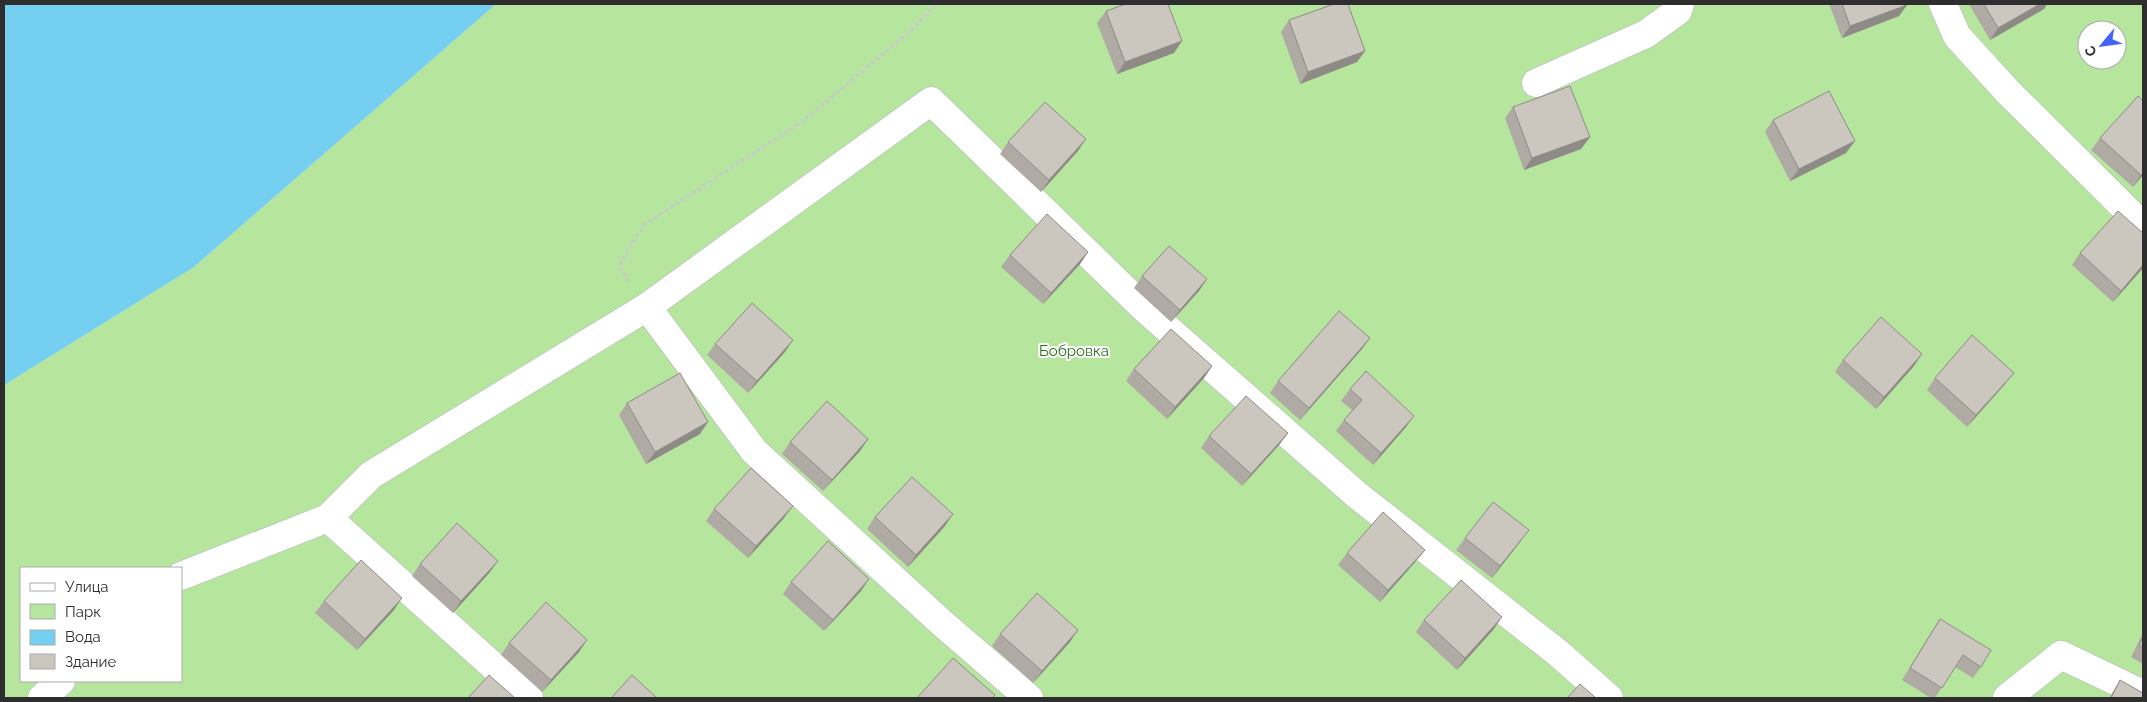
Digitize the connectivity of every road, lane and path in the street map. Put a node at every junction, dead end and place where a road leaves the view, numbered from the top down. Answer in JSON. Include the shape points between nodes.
{"nodes":[{"id":1,"x":937,"y":4,"type":"edge"},
{"id":2,"x":1680,"y":4,"type":"edge"},
{"id":3,"x":1943,"y":4,"type":"edge"},
{"id":4,"x":1536,"y":83,"type":"dead end"},
{"id":5,"x":2143,"y":226,"type":"edge"},
{"id":6,"x":647,"y":307,"type":"junction"},
{"id":7,"x":328,"y":518,"type":"junction"},
{"id":8,"x":182,"y":576,"type":"edge"},
{"id":9,"x":60,"y":682,"type":"edge"},
{"id":10,"x":2143,"y":694,"type":"edge"},
{"id":11,"x":42,"y":698,"type":"edge"},
{"id":12,"x":528,"y":698,"type":"edge"},
{"id":13,"x":1029,"y":698,"type":"edge"},
{"id":14,"x":1609,"y":698,"type":"edge"},
{"id":15,"x":2007,"y":698,"type":"edge"}],
"edges":[{"from":1,"to":6,"type":"path","via":[[908,33],[803,121],[644,225],[619,265]]},
{"from":2,"to":4,"type":"street","via":[[1678,11],[1646,34]]},
{"from":3,"to":5,"type":"street","via":[[1957,36],[2009,93]]},
{"from":6,"to":7,"type":"street","via":[[371,475]]},
{"from":6,"to":13,"type":"street","via":[[754,452],[942,624]]},
{"from":6,"to":14,"type":"street","via":[[930,101],[1146,308],[1357,495],[1558,653]]},
{"from":7,"to":8,"type":"street"},
{"from":7,"to":12,"type":"street"},
{"from":9,"to":11,"type":"street"},
{"from":10,"to":15,"type":"street","via":[[2061,655]]}]}
